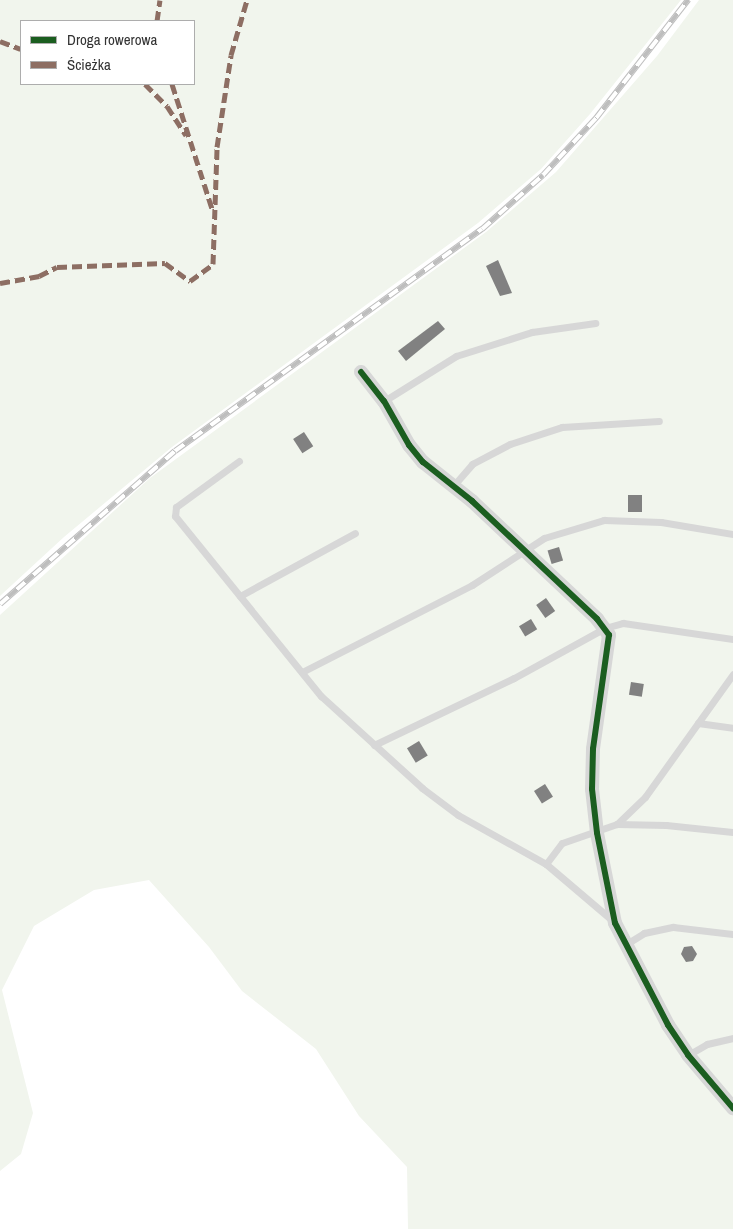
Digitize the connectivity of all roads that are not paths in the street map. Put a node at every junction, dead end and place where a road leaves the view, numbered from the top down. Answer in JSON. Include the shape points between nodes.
{"nodes":[{"id":1,"x":595,"y":323,"type":"dead end"},
{"id":2,"x":360,"y":372,"type":"dead end"},
{"id":3,"x":384,"y":401,"type":"junction"},
{"id":4,"x":659,"y":421,"type":"dead end"},
{"id":5,"x":240,"y":461,"type":"dead end"},
{"id":6,"x":454,"y":485,"type":"junction"},
{"id":7,"x":354,"y":533,"type":"dead end"},
{"id":8,"x":733,"y":534,"type":"edge"},
{"id":9,"x":524,"y":550,"type":"junction"},
{"id":10,"x":240,"y":596,"type":"junction"},
{"id":11,"x":604,"y":628,"type":"junction"},
{"id":12,"x":733,"y":639,"type":"edge"},
{"id":13,"x":302,"y":672,"type":"junction"},
{"id":14,"x":733,"y":674,"type":"edge"},
{"id":15,"x":698,"y":723,"type":"junction"},
{"id":16,"x":733,"y":728,"type":"edge"},
{"id":17,"x":374,"y":745,"type":"junction"},
{"id":18,"x":618,"y":824,"type":"junction"},
{"id":19,"x":733,"y":832,"type":"edge"},
{"id":20,"x":597,"y":833,"type":"junction"},
{"id":21,"x":546,"y":864,"type":"junction"},
{"id":22,"x":616,"y":923,"type":"junction"},
{"id":23,"x":733,"y":934,"type":"edge"},
{"id":24,"x":628,"y":943,"type":"junction"},
{"id":25,"x":733,"y":1038,"type":"edge"},
{"id":26,"x":688,"y":1055,"type":"junction"},
{"id":27,"x":733,"y":1108,"type":"edge"}],
"edges":[{"from":1,"to":3,"type":"lane","via":[[532,332],[456,356]]},
{"from":2,"to":3,"type":"street"},
{"from":3,"to":6,"type":"street","via":[[409,446],[423,462]]},
{"from":4,"to":6,"type":"lane","via":[[562,427],[510,444],[472,464]]},
{"from":5,"to":10,"type":"lane","via":[[174,511]]},
{"from":6,"to":9,"type":"street"},
{"from":7,"to":10,"type":"lane"},
{"from":8,"to":9,"type":"lane","via":[[661,522],[604,520],[544,538]]},
{"from":9,"to":11,"type":"street"},
{"from":9,"to":13,"type":"lane","via":[[472,585]]},
{"from":10,"to":13,"type":"lane"},
{"from":11,"to":12,"type":"lane","via":[[623,623]]},
{"from":11,"to":17,"type":"lane","via":[[514,678]]},
{"from":11,"to":20,"type":"street","via":[[610,646],[593,750]]},
{"from":13,"to":17,"type":"lane","via":[[321,696]]},
{"from":14,"to":15,"type":"lane"},
{"from":15,"to":16,"type":"lane"},
{"from":15,"to":18,"type":"lane","via":[[644,797]]},
{"from":17,"to":21,"type":"lane","via":[[458,815]]},
{"from":18,"to":19,"type":"lane"},
{"from":18,"to":20,"type":"lane"},
{"from":20,"to":21,"type":"lane","via":[[562,843]]},
{"from":20,"to":22,"type":"street"},
{"from":21,"to":22,"type":"lane"},
{"from":22,"to":24,"type":"street"},
{"from":23,"to":24,"type":"lane","via":[[673,927],[644,933]]},
{"from":24,"to":26,"type":"street","via":[[660,1010]]},
{"from":25,"to":26,"type":"lane","via":[[708,1044]]},
{"from":26,"to":27,"type":"street"}]}
